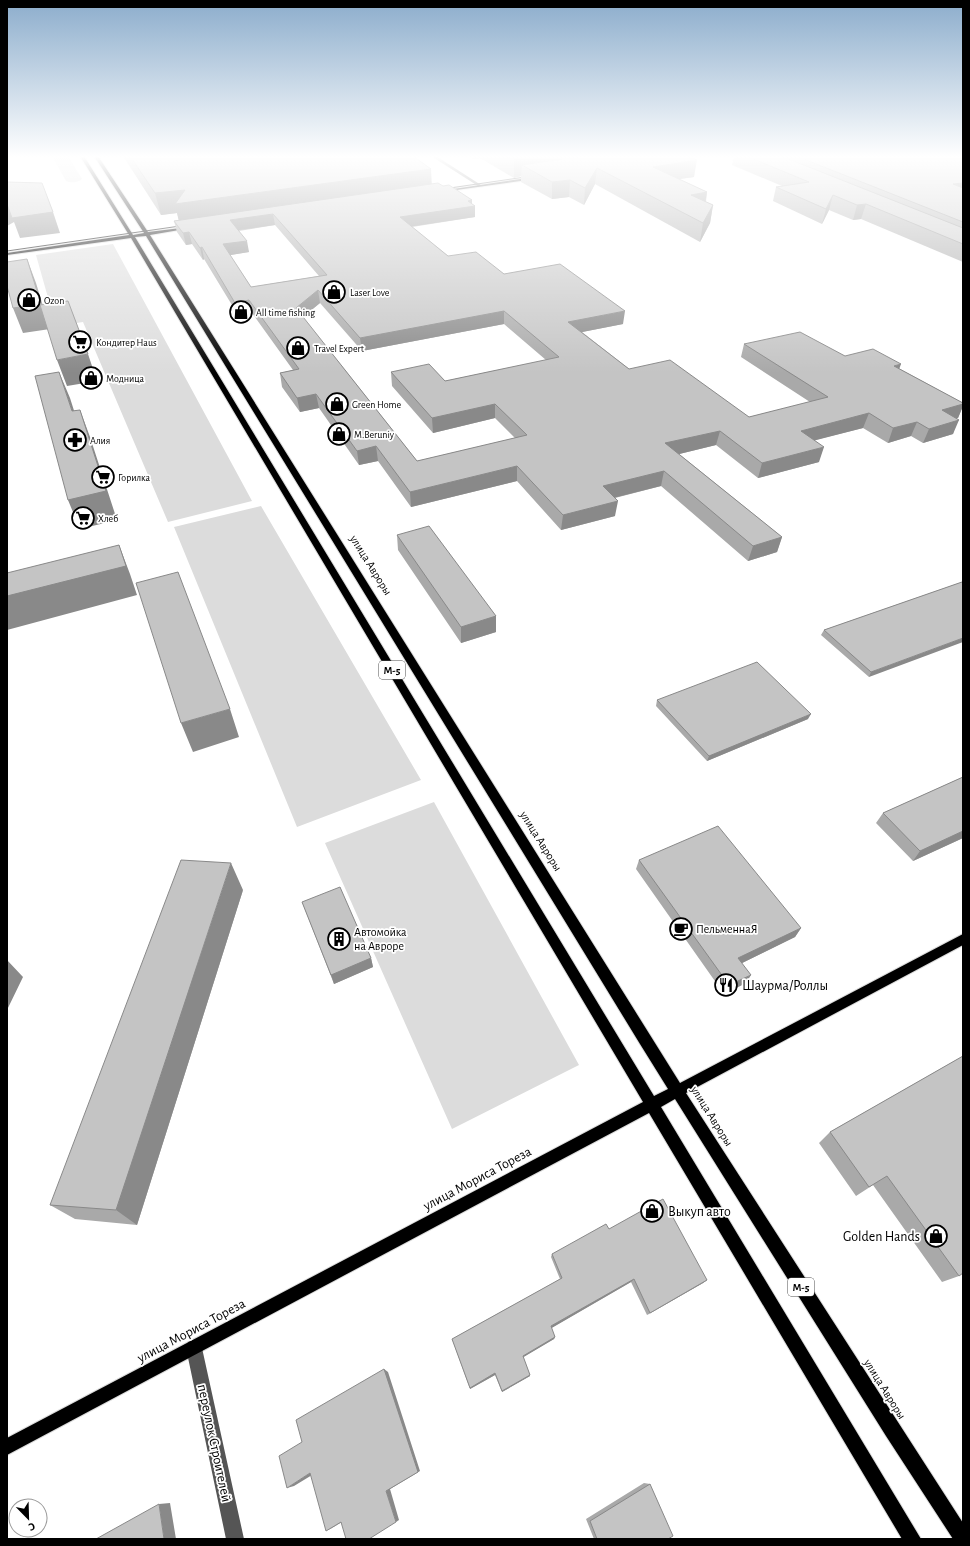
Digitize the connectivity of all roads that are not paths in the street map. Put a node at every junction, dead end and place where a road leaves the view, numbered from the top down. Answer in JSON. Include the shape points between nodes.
{"nodes":[{"id":1,"x":166,"y":228,"type":"edge"},
{"id":2,"x":122,"y":230,"type":"dead end"},
{"id":3,"x":140,"y":230,"type":"junction"},
{"id":4,"x":7,"y":254,"type":"edge"},
{"id":5,"x":963,"y":939,"type":"edge"},
{"id":6,"x":678,"y":1091,"type":"junction"},
{"id":7,"x":652,"y":1104,"type":"junction"},
{"id":8,"x":194,"y":1348,"type":"junction"},
{"id":9,"x":7,"y":1447,"type":"edge"},
{"id":10,"x":235,"y":1539,"type":"edge"},
{"id":11,"x":912,"y":1539,"type":"edge"},
{"id":12,"x":963,"y":1539,"type":"edge"}],
"edges":[{"from":1,"to":3,"type":"main road"},
{"from":2,"to":3,"type":"main road"},
{"from":3,"to":4,"type":"main road"},
{"from":3,"to":6,"type":"main road","name":"улица Авроры","number":"М-5"},
{"from":3,"to":7,"type":"main road","name":"улица Авроры","number":"М-5"},
{"from":5,"to":6,"type":"main road","name":"улица Мориса Тореза"},
{"from":6,"to":7,"type":"main road","name":"улица Мориса Тореза"},
{"from":6,"to":12,"type":"main road","name":"улица Авроры","number":"М-5"},
{"from":7,"to":8,"type":"main road","name":"улица Мориса Тореза"},
{"from":7,"to":11,"type":"main road","name":"улица Авроры","number":"М-5"},
{"from":8,"to":9,"type":"main road","name":"улица Мориса Тореза"},
{"from":8,"to":10,"type":"street","name":"переулок Строителей"}]}
